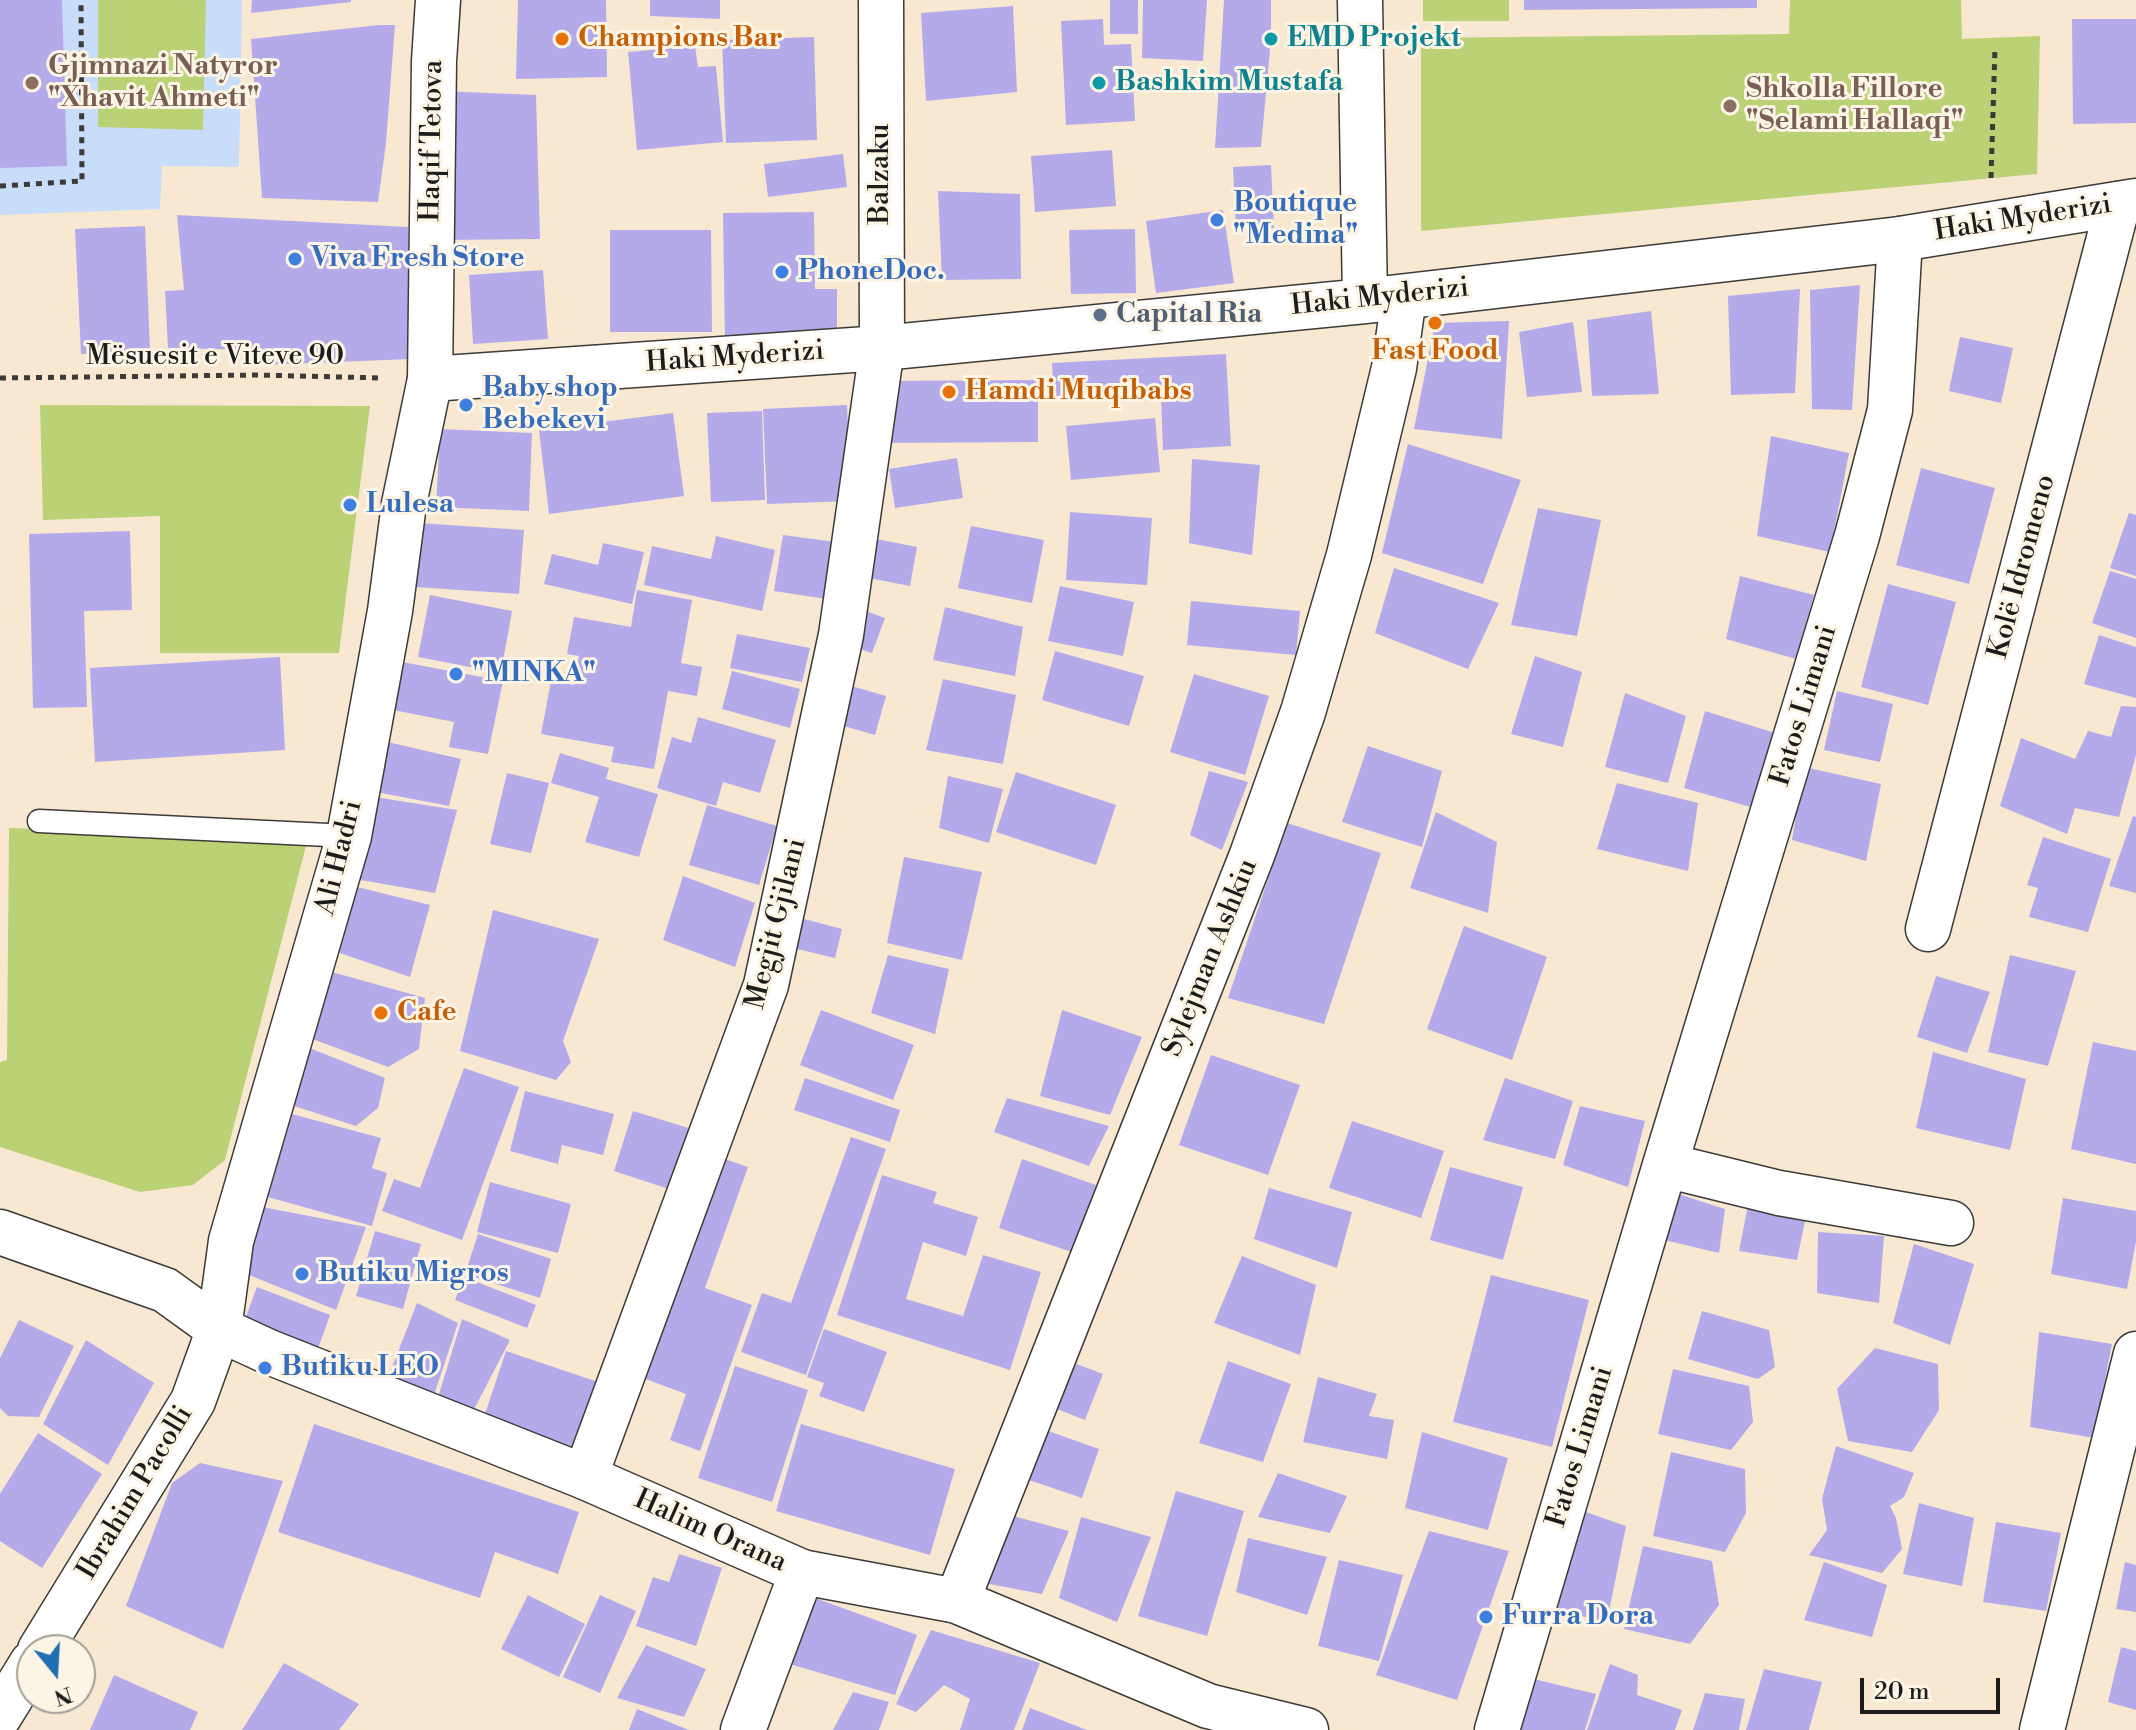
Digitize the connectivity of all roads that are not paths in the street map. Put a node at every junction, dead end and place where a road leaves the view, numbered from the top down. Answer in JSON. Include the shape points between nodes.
{"nodes":[{"id":1,"x":438,"y":0,"type":"edge"},
{"id":2,"x":881,"y":0,"type":"edge"},
{"id":3,"x":1360,"y":0,"type":"edge"},
{"id":4,"x":2127,"y":203,"type":"edge"},
{"id":5,"x":1900,"y":239,"type":"junction"},
{"id":6,"x":1384,"y":299,"type":"junction"},
{"id":7,"x":882,"y":348,"type":"junction"},
{"id":8,"x":430,"y":379,"type":"junction"},
{"id":9,"x":39,"y":821,"type":"dead end"},
{"id":10,"x":349,"y":836,"type":"junction"},
{"id":11,"x":1928,"y":929,"type":"dead end"},
{"id":12,"x":1665,"y":1165,"type":"junction"},
{"id":13,"x":1951,"y":1223,"type":"dead end"},
{"id":14,"x":0,"y":1232,"type":"edge"},
{"id":15,"x":219,"y":1329,"type":"junction"},
{"id":16,"x":2136,"y":1354,"type":"edge"},
{"id":17,"x":585,"y":1477,"type":"junction"},
{"id":18,"x":802,"y":1572,"type":"junction"},
{"id":19,"x":957,"y":1601,"type":"junction"},
{"id":20,"x":50,"y":1634,"type":"edge"},
{"id":21,"x":16,"y":1689,"type":"edge"},
{"id":22,"x":0,"y":1715,"type":"edge"},
{"id":23,"x":1205,"y":1718,"type":"edge"},
{"id":24,"x":743,"y":1730,"type":"edge"},
{"id":25,"x":1306,"y":1730,"type":"edge"},
{"id":26,"x":1497,"y":1730,"type":"edge"},
{"id":27,"x":2042,"y":1730,"type":"edge"}],
"edges":[{"from":1,"to":8,"type":"street","name":"Haqif Tetova"},
{"from":2,"to":7,"type":"street","name":"Balzaku"},
{"from":3,"to":6,"type":"street","name":"Sylejman Ashkiu"},
{"from":4,"to":5,"type":"street","name":"Haki Myderizi"},
{"from":4,"to":11,"type":"street","name":"Kolë Idromeno"},
{"from":5,"to":6,"type":"street","name":"Haki Myderizi"},
{"from":5,"to":12,"type":"street","name":"Fatos Limani","via":[[1890,410],[1857,536]]},
{"from":6,"to":7,"type":"street","name":"Haki Myderizi"},
{"from":6,"to":19,"type":"street","name":"Sylejman Ashkiu","via":[[1394,368],[1303,712],[1252,855]]},
{"from":7,"to":8,"type":"street","name":"Haki Myderizi"},
{"from":7,"to":17,"type":"street","name":"Megjit Gjilani","via":[[841,635],[766,985]]},
{"from":8,"to":10,"type":"street","name":"Ali Hadri"},
{"from":9,"to":10,"type":"lane"},
{"from":10,"to":15,"type":"street","name":"Ali Hadri","via":[[231,1241]]},
{"from":12,"to":13,"type":"street","via":[[1779,1193]]},
{"from":12,"to":26,"type":"street","name":"Fatos Limani"},
{"from":14,"to":15,"type":"street","name":"Halim Orana","via":[[165,1290]]},
{"from":15,"to":17,"type":"street","name":"Halim Orana"},
{"from":15,"to":20,"type":"street","name":"Ibrahim Pacolli","via":[[193,1401]]},
{"from":16,"to":27,"type":"street"},
{"from":17,"to":18,"type":"street","name":"Halim Orana"},
{"from":18,"to":19,"type":"street","name":"Halim Orana"},
{"from":18,"to":24,"type":"street"},
{"from":19,"to":23,"type":"street","name":"Halim Orana"},
{"from":21,"to":22,"type":"street"},
{"from":23,"to":25,"type":"street","name":"Halim Orana"}]}
